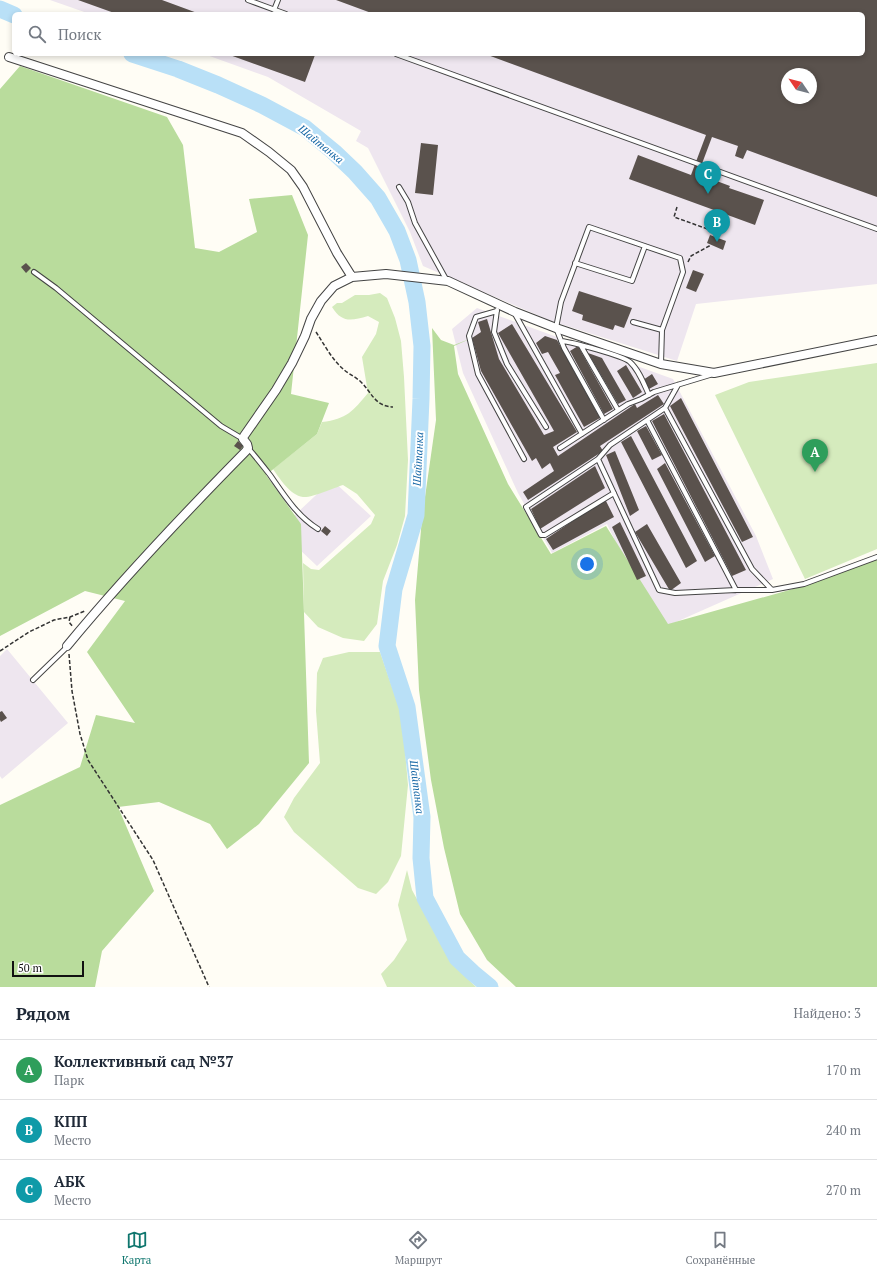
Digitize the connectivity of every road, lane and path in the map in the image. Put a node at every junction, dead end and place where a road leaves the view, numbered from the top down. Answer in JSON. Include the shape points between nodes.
{"nodes":[{"id":1,"x":248,"y":0,"type":"edge"},
{"id":2,"x":278,"y":0,"type":"edge"},
{"id":3,"x":274,"y":10,"type":"junction"},
{"id":4,"x":280,"y":12,"type":"edge"},
{"id":5,"x":402,"y":56,"type":"edge"},
{"id":6,"x":9,"y":57,"type":"dead end"},
{"id":7,"x":399,"y":187,"type":"dead end"},
{"id":8,"x":677,"y":207,"type":"dead end"},
{"id":9,"x":877,"y":228,"type":"edge"},
{"id":10,"x":714,"y":236,"type":"dead end"},
{"id":11,"x":711,"y":245,"type":"dead end"},
{"id":12,"x":645,"y":246,"type":"junction"},
{"id":13,"x":575,"y":263,"type":"junction"},
{"id":14,"x":34,"y":272,"type":"dead end"},
{"id":15,"x":683,"y":272,"type":"junction"},
{"id":16,"x":352,"y":277,"type":"junction"},
{"id":17,"x":448,"y":281,"type":"junction"},
{"id":18,"x":497,"y":307,"type":"junction"},
{"id":19,"x":515,"y":312,"type":"junction"},
{"id":20,"x":311,"y":319,"type":"junction"},
{"id":21,"x":633,"y":322,"type":"dead end"},
{"id":22,"x":556,"y":328,"type":"junction"},
{"id":23,"x":662,"y":330,"type":"junction"},
{"id":24,"x":877,"y":340,"type":"edge"},
{"id":25,"x":561,"y":341,"type":"junction"},
{"id":26,"x":581,"y":346,"type":"junction"},
{"id":27,"x":660,"y":364,"type":"junction"},
{"id":28,"x":714,"y":373,"type":"junction"},
{"id":29,"x":678,"y":385,"type":"junction"},
{"id":30,"x":649,"y":395,"type":"junction"},
{"id":31,"x":393,"y":407,"type":"dead end"},
{"id":32,"x":666,"y":408,"type":"junction"},
{"id":33,"x":618,"y":410,"type":"junction"},
{"id":34,"x":604,"y":420,"type":"junction"},
{"id":35,"x":647,"y":420,"type":"junction"},
{"id":36,"x":546,"y":427,"type":"dead end"},
{"id":37,"x":582,"y":434,"type":"junction"},
{"id":38,"x":243,"y":439,"type":"junction"},
{"id":39,"x":248,"y":448,"type":"junction"},
{"id":40,"x":560,"y":448,"type":"dead end"},
{"id":41,"x":524,"y":459,"type":"dead end"},
{"id":42,"x":598,"y":459,"type":"junction"},
{"id":43,"x":614,"y":493,"type":"junction"},
{"id":44,"x":318,"y":529,"type":"dead end"},
{"id":45,"x":877,"y":557,"type":"edge"},
{"id":46,"x":736,"y":590,"type":"junction"},
{"id":47,"x":772,"y":590,"type":"junction"},
{"id":48,"x":99,"y":608,"type":"junction"},
{"id":49,"x":67,"y":646,"type":"junction"},
{"id":50,"x":0,"y":651,"type":"edge"},
{"id":51,"x":33,"y":680,"type":"dead end"},
{"id":52,"x":209,"y":987,"type":"edge"}],
"edges":[{"from":1,"to":3,"type":"lane"},
{"from":2,"to":3,"type":"lane"},
{"from":3,"to":4,"type":"lane"},
{"from":5,"to":9,"type":"lane"},
{"from":6,"to":16,"type":"street","via":[[242,133],[291,170],[303,187]]},
{"from":7,"to":17,"type":"lane","via":[[408,202],[415,223]]},
{"from":8,"to":10,"type":"path","via":[[674,217],[716,232]]},
{"from":11,"to":15,"type":"path","via":[[691,256]]},
{"from":12,"to":13,"type":"lane","via":[[632,281]]},
{"from":12,"to":13,"type":"lane","via":[[589,226]]},
{"from":12,"to":15,"type":"lane","via":[[680,258]]},
{"from":13,"to":22,"type":"lane","via":[[561,302]]},
{"from":14,"to":38,"type":"lane","via":[[221,426]]},
{"from":15,"to":23,"type":"lane"},
{"from":16,"to":17,"type":"street","via":[[386,274]]},
{"from":16,"to":20,"type":"street","via":[[334,286],[321,301]]},
{"from":17,"to":18,"type":"street"},
{"from":18,"to":19,"type":"street"},
{"from":18,"to":36,"type":"lane","via":[[494,332],[507,364]]},
{"from":18,"to":41,"type":"lane","via":[[476,317],[469,336],[478,374]]},
{"from":19,"to":22,"type":"street"},
{"from":19,"to":37,"type":"lane"},
{"from":20,"to":31,"type":"path","via":[[321,340],[342,369],[360,381],[372,398]]},
{"from":20,"to":38,"type":"street","via":[[292,363]]},
{"from":21,"to":23,"type":"lane"},
{"from":22,"to":25,"type":"lane"},
{"from":22,"to":27,"type":"street"},
{"from":23,"to":27,"type":"lane"},
{"from":24,"to":28,"type":"street"},
{"from":25,"to":26,"type":"lane"},
{"from":25,"to":34,"type":"lane"},
{"from":26,"to":30,"type":"lane","via":[[629,361]]},
{"from":26,"to":33,"type":"lane"},
{"from":27,"to":28,"type":"street"},
{"from":28,"to":29,"type":"lane"},
{"from":29,"to":30,"type":"lane"},
{"from":29,"to":32,"type":"lane"},
{"from":30,"to":33,"type":"lane"},
{"from":32,"to":35,"type":"lane"},
{"from":32,"to":47,"type":"lane","via":[[752,569]]},
{"from":33,"to":34,"type":"lane"},
{"from":34,"to":37,"type":"lane"},
{"from":35,"to":42,"type":"lane","via":[[610,445]]},
{"from":35,"to":46,"type":"lane"},
{"from":37,"to":40,"type":"lane"},
{"from":38,"to":39,"type":"street"},
{"from":39,"to":44,"type":"lane","via":[[293,508],[304,520]]},
{"from":39,"to":48,"type":"street"},
{"from":42,"to":43,"type":"lane"},
{"from":42,"to":43,"type":"lane","via":[[526,507],[528,512],[541,536]]},
{"from":43,"to":46,"type":"lane","via":[[659,590],[675,593]]},
{"from":45,"to":47,"type":"lane","via":[[804,584]]},
{"from":46,"to":47,"type":"lane"},
{"from":48,"to":49,"type":"street"},
{"from":48,"to":50,"type":"path","via":[[54,620],[29,632]]},
{"from":49,"to":51,"type":"lane"},
{"from":49,"to":52,"type":"path","via":[[72,691],[88,760],[153,860]]}]}
